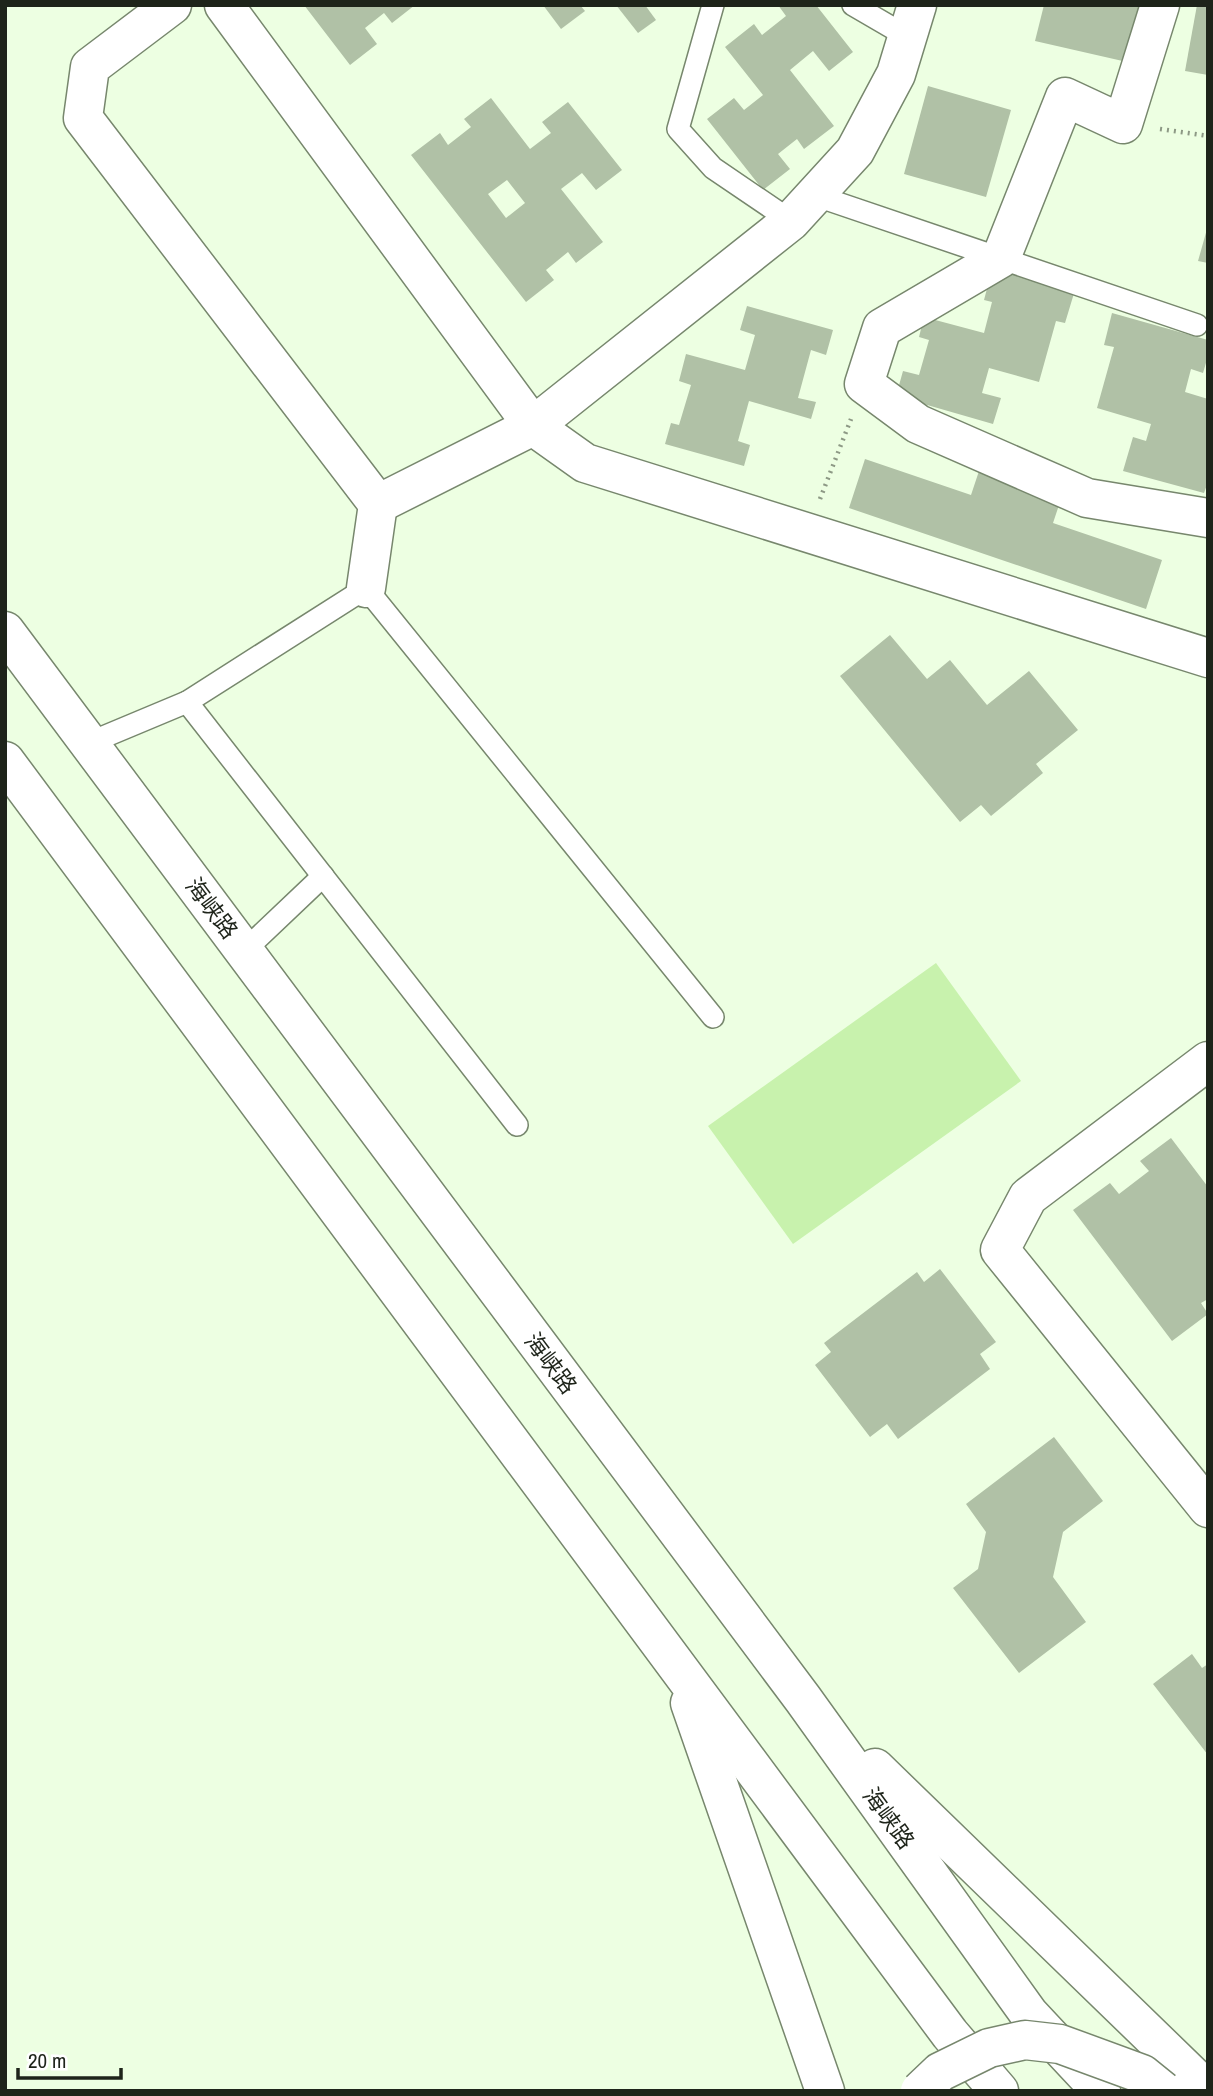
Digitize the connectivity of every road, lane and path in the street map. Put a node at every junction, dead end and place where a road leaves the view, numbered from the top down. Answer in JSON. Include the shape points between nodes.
{"nodes":[{"id":1,"x":172,"y":5,"type":"edge"},
{"id":2,"x":223,"y":5,"type":"edge"},
{"id":3,"x":713,"y":5,"type":"edge"},
{"id":4,"x":853,"y":5,"type":"edge"},
{"id":5,"x":1160,"y":5,"type":"edge"},
{"id":6,"x":912,"y":21,"type":"edge"},
{"id":7,"x":1123,"y":124,"type":"junction"},
{"id":8,"x":1208,"y":136,"type":"edge"},
{"id":9,"x":803,"y":208,"type":"junction"},
{"id":10,"x":1001,"y":258,"type":"junction"},
{"id":11,"x":1197,"y":325,"type":"dead end"},
{"id":12,"x":864,"y":384,"type":"junction"},
{"id":13,"x":533,"y":426,"type":"junction"},
{"id":14,"x":378,"y":504,"type":"junction"},
{"id":15,"x":1208,"y":518,"type":"edge"},
{"id":16,"x":807,"y":533,"type":"junction"},
{"id":17,"x":366,"y":588,"type":"junction"},
{"id":18,"x":5,"y":631,"type":"edge"},
{"id":19,"x":1208,"y":658,"type":"edge"},
{"id":20,"x":187,"y":702,"type":"junction"},
{"id":21,"x":89,"y":743,"type":"junction"},
{"id":22,"x":5,"y":761,"type":"edge"},
{"id":23,"x":323,"y":876,"type":"junction"},
{"id":24,"x":244,"y":951,"type":"junction"},
{"id":25,"x":713,"y":1017,"type":"dead end"},
{"id":26,"x":1208,"y":1062,"type":"edge"},
{"id":27,"x":517,"y":1125,"type":"dead end"},
{"id":28,"x":1208,"y":1508,"type":"edge"},
{"id":29,"x":678,"y":1668,"type":"junction"},
{"id":30,"x":803,"y":1699,"type":"junction"},
{"id":31,"x":825,"y":2091,"type":"edge"},
{"id":32,"x":920,"y":2091,"type":"edge"},
{"id":33,"x":999,"y":2091,"type":"edge"},
{"id":34,"x":1101,"y":2091,"type":"edge"},
{"id":35,"x":1163,"y":2091,"type":"edge"},
{"id":36,"x":1208,"y":2091,"type":"edge"}],
"edges":[{"from":1,"to":14,"type":"main road","via":[[90,67],[83,118]]},
{"from":2,"to":13,"type":"main road"},
{"from":3,"to":9,"type":"lane","via":[[678,130],[713,168]]},
{"from":4,"to":6,"type":"lane"},
{"from":5,"to":7,"type":"main road"},
{"from":6,"to":9,"type":"main road","via":[[896,74],[855,151]]},
{"from":7,"to":8,"type":"path"},
{"from":7,"to":10,"type":"main road","via":[[1065,97]]},
{"from":9,"to":10,"type":"lane"},
{"from":9,"to":13,"type":"main road"},
{"from":10,"to":11,"type":"lane"},
{"from":10,"to":12,"type":"main road","via":[[881,328]]},
{"from":12,"to":15,"type":"main road","via":[[919,424],[1087,498]]},
{"from":12,"to":16,"type":"path"},
{"from":13,"to":14,"type":"main road"},
{"from":13,"to":16,"type":"main road","via":[[585,463]]},
{"from":14,"to":17,"type":"main road"},
{"from":16,"to":19,"type":"main road"},
{"from":17,"to":20,"type":"lane"},
{"from":17,"to":25,"type":"lane"},
{"from":18,"to":21,"type":"main road","name":"海峡路"},
{"from":20,"to":21,"type":"lane"},
{"from":20,"to":23,"type":"lane"},
{"from":21,"to":24,"type":"main road","name":"海峡路"},
{"from":22,"to":29,"type":"main road"},
{"from":23,"to":24,"type":"lane"},
{"from":23,"to":27,"type":"lane"},
{"from":24,"to":30,"type":"main road","name":"海峡路"},
{"from":26,"to":28,"type":"main road","via":[[1028,1197],[1000,1250]]},
{"from":29,"to":31,"type":"main road"},
{"from":29,"to":33,"type":"main road","via":[[950,2034]]},
{"from":30,"to":34,"type":"main road","name":"海峡路","via":[[1029,2014]]},
{"from":30,"to":36,"type":"main road"},
{"from":32,"to":35,"type":"main road","bridge":true,"via":[[940,2072],[989,2048],[1025,2040],[1059,2044],[1142,2074]]}]}
